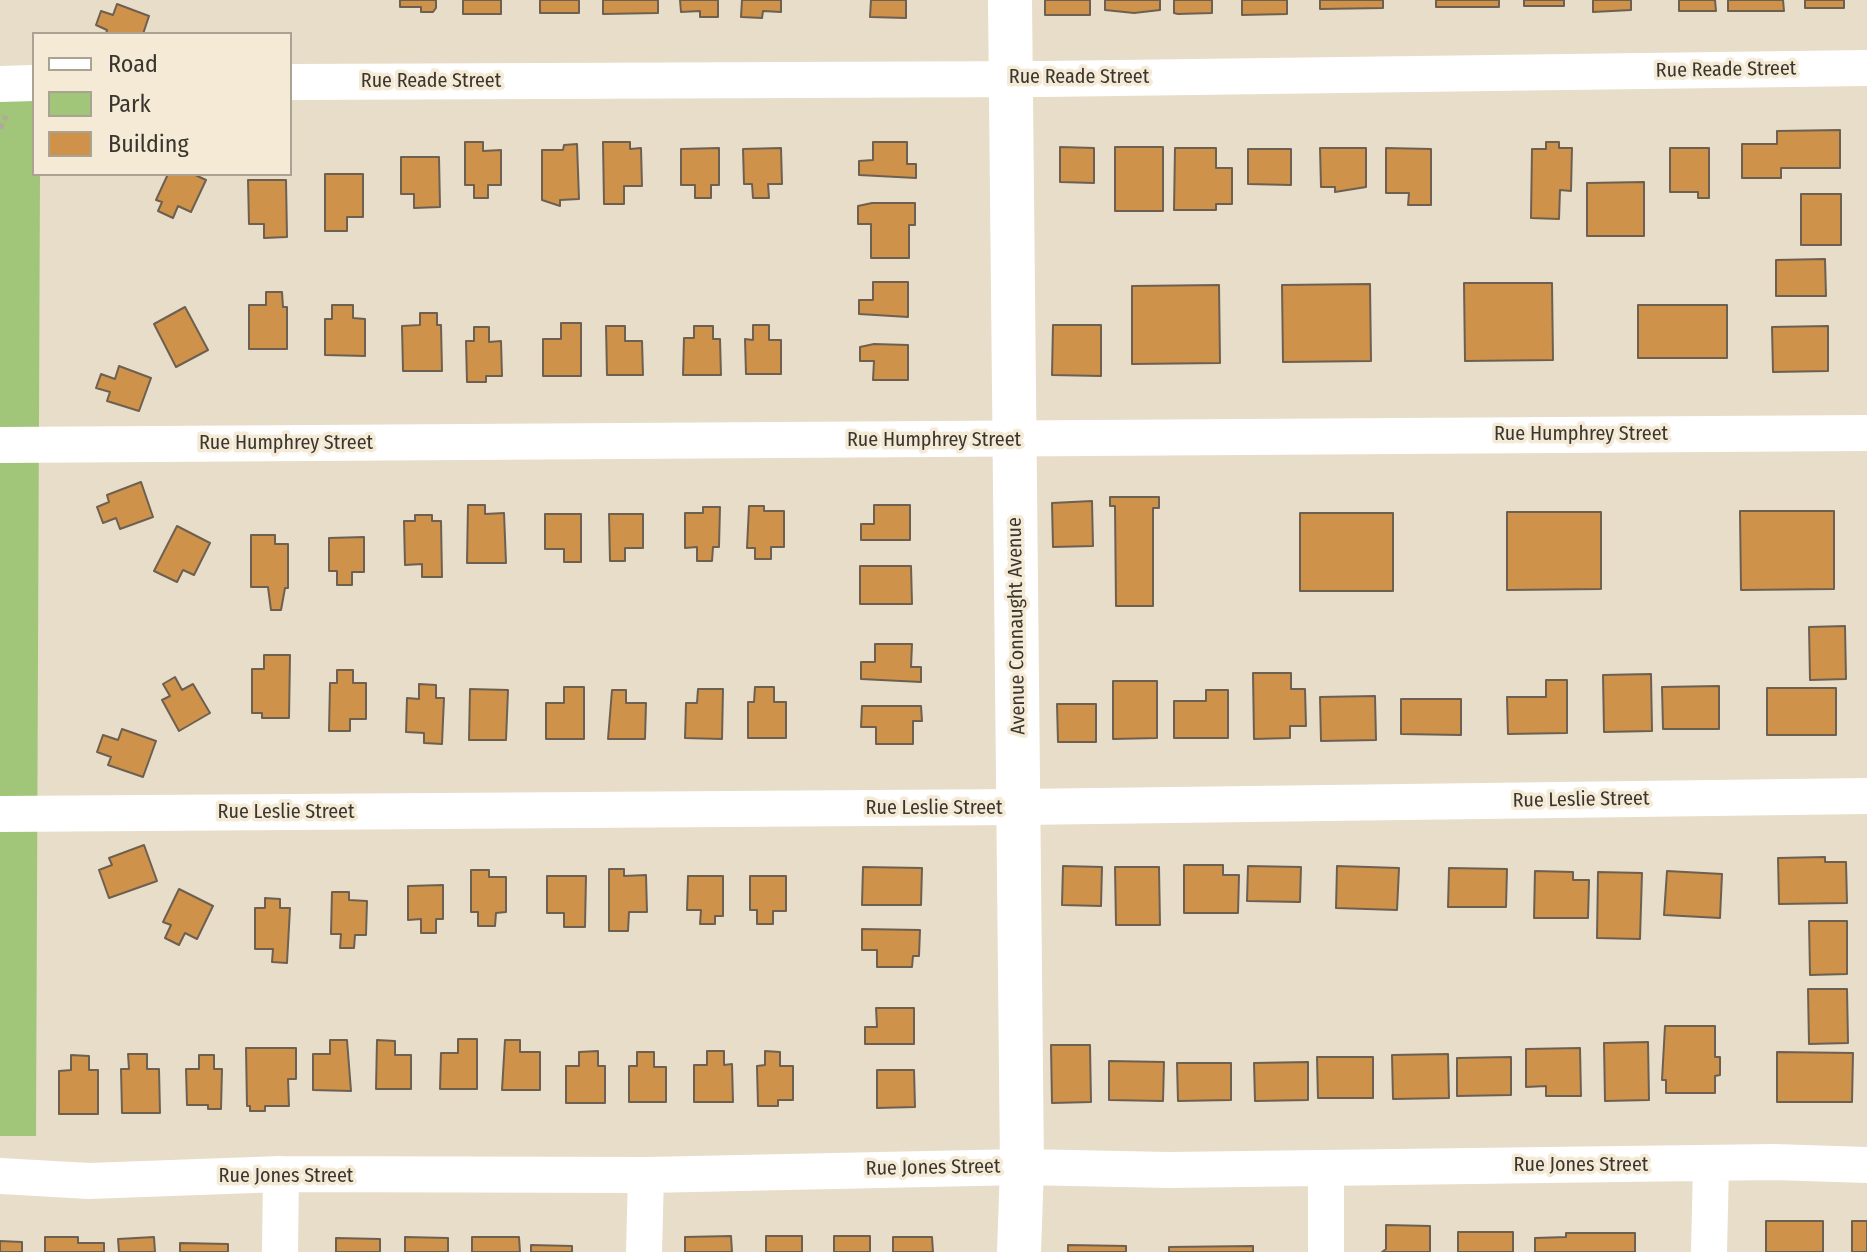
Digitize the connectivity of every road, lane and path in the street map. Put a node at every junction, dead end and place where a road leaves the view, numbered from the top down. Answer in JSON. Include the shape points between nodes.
{"nodes":[{"id":1,"x":1010,"y":0,"type":"edge"},
{"id":2,"x":1867,"y":68,"type":"edge"},
{"id":3,"x":1011,"y":77,"type":"junction"},
{"id":4,"x":292,"y":82,"type":"edge"},
{"id":5,"x":32,"y":83,"type":"edge"},
{"id":6,"x":0,"y":84,"type":"edge"},
{"id":7,"x":1867,"y":433,"type":"edge"},
{"id":8,"x":1014,"y":439,"type":"junction"},
{"id":9,"x":0,"y":445,"type":"edge"},
{"id":10,"x":1867,"y":796,"type":"edge"},
{"id":11,"x":1019,"y":807,"type":"junction"},
{"id":12,"x":0,"y":814,"type":"edge"},
{"id":13,"x":1711,"y":1165,"type":"junction"},
{"id":14,"x":1867,"y":1165,"type":"edge"},
{"id":15,"x":1022,"y":1167,"type":"junction"},
{"id":16,"x":1326,"y":1168,"type":"junction"},
{"id":17,"x":281,"y":1174,"type":"junction"},
{"id":18,"x":646,"y":1175,"type":"junction"},
{"id":19,"x":0,"y":1176,"type":"edge"},
{"id":20,"x":280,"y":1252,"type":"edge"},
{"id":21,"x":644,"y":1252,"type":"edge"},
{"id":22,"x":1019,"y":1252,"type":"edge"},
{"id":23,"x":1326,"y":1252,"type":"edge"},
{"id":24,"x":1709,"y":1252,"type":"edge"}],
"edges":[{"from":1,"to":3,"type":"street","name":"Avenue Connaught Avenue"},
{"from":2,"to":3,"type":"street","name":"Rue Reade Street"},
{"from":3,"to":4,"type":"street","name":"Rue Reade Street"},
{"from":3,"to":8,"type":"street","name":"Avenue Connaught Avenue"},
{"from":5,"to":6,"type":"street"},
{"from":7,"to":8,"type":"street","name":"Rue Humphrey Street"},
{"from":8,"to":9,"type":"street","name":"Rue Humphrey Street"},
{"from":8,"to":11,"type":"street","name":"Avenue Connaught Avenue"},
{"from":10,"to":11,"type":"street","name":"Rue Leslie Street"},
{"from":11,"to":12,"type":"street","name":"Rue Leslie Street"},
{"from":11,"to":15,"type":"street","name":"Avenue Connaught Avenue"},
{"from":13,"to":14,"type":"street","name":"Rue Jones Street"},
{"from":13,"to":16,"type":"street","name":"Rue Jones Street"},
{"from":13,"to":24,"type":"street"},
{"from":15,"to":16,"type":"street","name":"Rue Jones Street"},
{"from":15,"to":18,"type":"street","name":"Rue Jones Street"},
{"from":15,"to":22,"type":"street","name":"Avenue Connaught Avenue"},
{"from":16,"to":23,"type":"street"},
{"from":17,"to":18,"type":"street","name":"Rue Jones Street"},
{"from":17,"to":19,"type":"street","name":"Rue Jones Street","via":[[89,1181]]},
{"from":17,"to":20,"type":"street"},
{"from":18,"to":21,"type":"street"}]}
